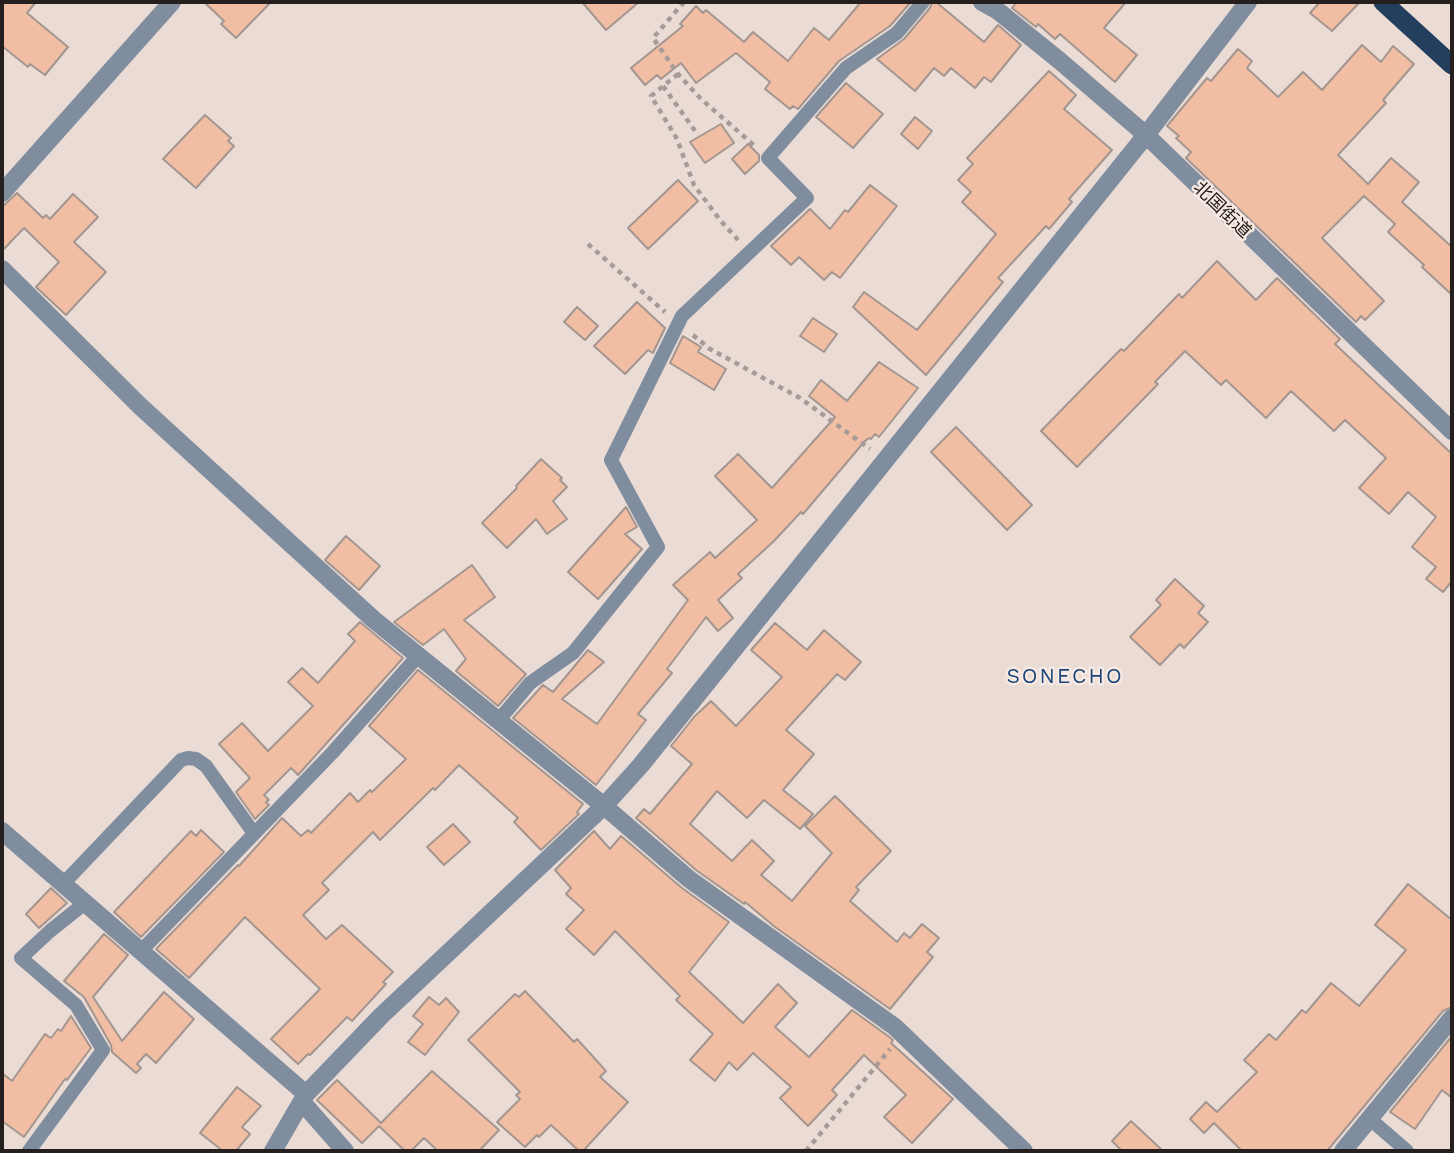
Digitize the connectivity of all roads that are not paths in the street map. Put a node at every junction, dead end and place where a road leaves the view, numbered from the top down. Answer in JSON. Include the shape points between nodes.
{"nodes":[{"id":1,"x":172,"y":2,"type":"edge"},
{"id":2,"x":923,"y":2,"type":"edge"},
{"id":3,"x":982,"y":2,"type":"edge"},
{"id":4,"x":1248,"y":2,"type":"edge"},
{"id":5,"x":1383,"y":2,"type":"edge"},
{"id":6,"x":1452,"y":65,"type":"edge"},
{"id":7,"x":1146,"y":135,"type":"junction"},
{"id":8,"x":2,"y":193,"type":"edge"},
{"id":9,"x":2,"y":269,"type":"edge"},
{"id":10,"x":1452,"y":432,"type":"edge"},
{"id":11,"x":418,"y":656,"type":"junction"},
{"id":12,"x":498,"y":721,"type":"junction"},
{"id":13,"x":604,"y":806,"type":"junction"},
{"id":14,"x":2,"y":831,"type":"edge"},
{"id":15,"x":253,"y":832,"type":"junction"},
{"id":16,"x":63,"y":884,"type":"junction"},
{"id":17,"x":85,"y":903,"type":"junction"},
{"id":18,"x":141,"y":951,"type":"junction"},
{"id":19,"x":1452,"y":1018,"type":"edge"},
{"id":20,"x":304,"y":1098,"type":"junction"},
{"id":21,"x":1370,"y":1119,"type":"junction"},
{"id":22,"x":29,"y":1151,"type":"edge"},
{"id":23,"x":273,"y":1151,"type":"edge"},
{"id":24,"x":345,"y":1151,"type":"edge"},
{"id":25,"x":1024,"y":1151,"type":"edge"},
{"id":26,"x":1343,"y":1151,"type":"edge"},
{"id":27,"x":1407,"y":1151,"type":"edge"}],
"edges":[{"from":1,"to":8,"type":"street"},
{"from":2,"to":12,"type":"lane","via":[[897,33],[846,68],[768,158],[807,198],[682,316],[611,460],[657,547],[573,653],[530,683]]},
{"from":3,"to":7,"type":"street","name":"北国街道"},
{"from":4,"to":7,"type":"street"},
{"from":5,"to":6,"type":"highway"},
{"from":7,"to":10,"type":"street","name":"北国街道"},
{"from":7,"to":13,"type":"street"},
{"from":9,"to":11,"type":"street","via":[[140,406]]},
{"from":11,"to":12,"type":"street"},
{"from":11,"to":15,"type":"lane","via":[[333,752]]},
{"from":12,"to":13,"type":"street"},
{"from":13,"to":20,"type":"street","via":[[381,1016]]},
{"from":13,"to":25,"type":"street","via":[[689,878],[902,1035]]},
{"from":14,"to":16,"type":"street"},
{"from":15,"to":16,"type":"lane","via":[[206,766],[188,758],[181,760]]},
{"from":15,"to":18,"type":"lane"},
{"from":16,"to":17,"type":"street"},
{"from":17,"to":18,"type":"street"},
{"from":17,"to":22,"type":"lane","via":[[21,958],[76,1005],[103,1050]]},
{"from":18,"to":20,"type":"street"},
{"from":19,"to":21,"type":"street"},
{"from":20,"to":23,"type":"street"},
{"from":20,"to":24,"type":"street"},
{"from":21,"to":26,"type":"street"},
{"from":21,"to":27,"type":"lane"}]}
